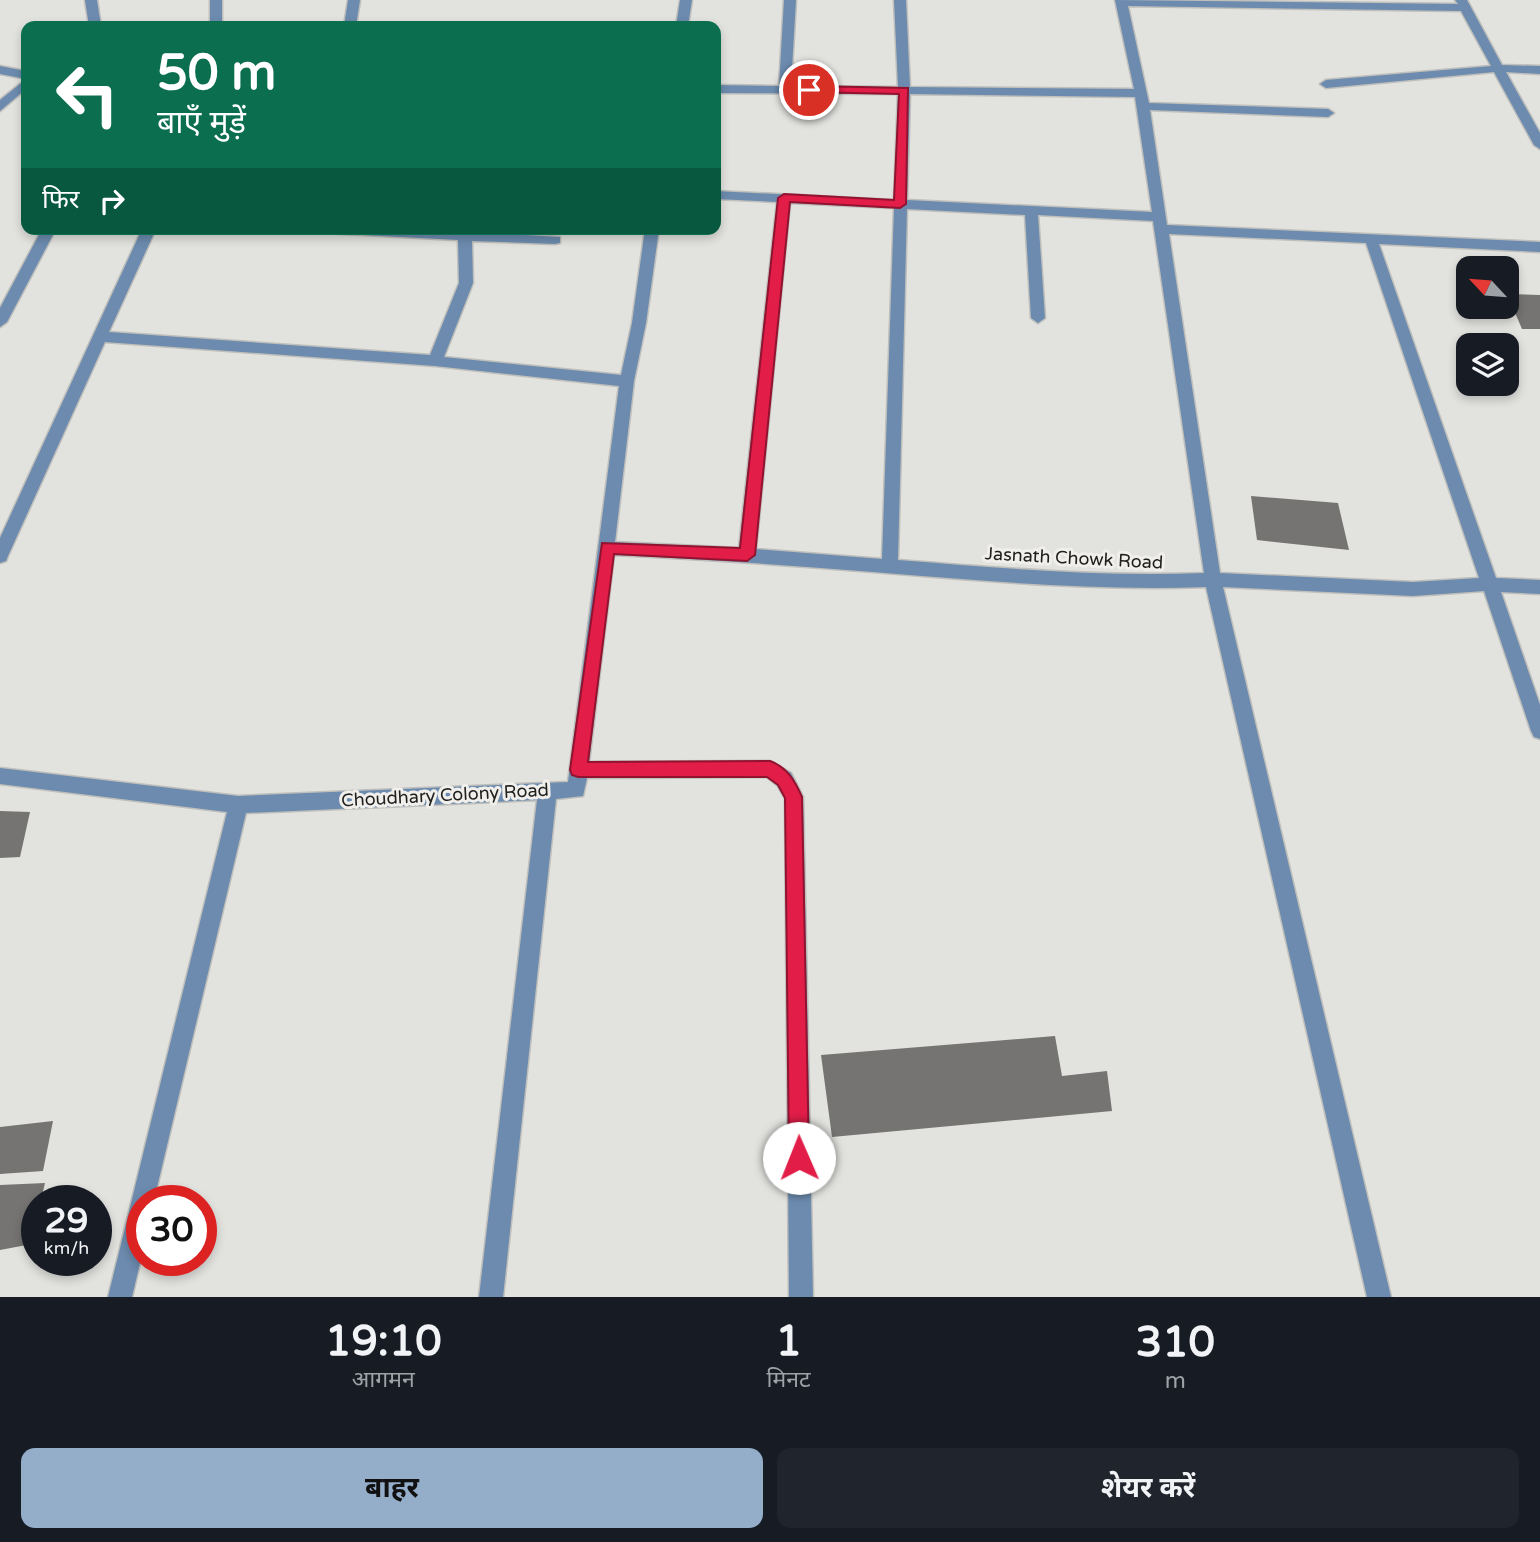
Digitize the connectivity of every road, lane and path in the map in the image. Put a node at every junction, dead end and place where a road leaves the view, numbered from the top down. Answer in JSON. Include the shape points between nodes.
{"nodes":[{"id":1,"x":91,"y":0,"type":"edge"},
{"id":2,"x":216,"y":0,"type":"edge"},
{"id":3,"x":354,"y":0,"type":"edge"},
{"id":4,"x":686,"y":0,"type":"edge"},
{"id":5,"x":790,"y":0,"type":"edge"},
{"id":6,"x":900,"y":0,"type":"edge"},
{"id":7,"x":1121,"y":1,"type":"edge"},
{"id":8,"x":1463,"y":4,"type":"edge"},
{"id":9,"x":94,"y":21,"type":"edge"},
{"id":10,"x":216,"y":21,"type":"edge"},
{"id":11,"x":351,"y":21,"type":"edge"},
{"id":12,"x":683,"y":21,"type":"edge"},
{"id":13,"x":0,"y":69,"type":"edge"},
{"id":14,"x":1499,"y":69,"type":"junction"},
{"id":15,"x":1540,"y":69,"type":"edge"},
{"id":16,"x":21,"y":74,"type":"edge"},
{"id":17,"x":1326,"y":84,"type":"dead end"},
{"id":18,"x":21,"y":88,"type":"edge"},
{"id":19,"x":721,"y":89,"type":"edge"},
{"id":20,"x":785,"y":89,"type":"junction"},
{"id":21,"x":904,"y":90,"type":"junction"},
{"id":22,"x":1142,"y":99,"type":"junction"},
{"id":23,"x":0,"y":107,"type":"edge"},
{"id":24,"x":1328,"y":113,"type":"dead end"},
{"id":25,"x":1540,"y":145,"type":"edge"},
{"id":26,"x":721,"y":195,"type":"edge"},
{"id":27,"x":784,"y":198,"type":"junction"},
{"id":28,"x":900,"y":204,"type":"junction"},
{"id":29,"x":1031,"y":211,"type":"junction"},
{"id":30,"x":1160,"y":223,"type":"junction"},
{"id":31,"x":46,"y":235,"type":"edge"},
{"id":32,"x":146,"y":235,"type":"edge"},
{"id":33,"x":445,"y":235,"type":"edge"},
{"id":34,"x":651,"y":235,"type":"edge"},
{"id":35,"x":465,"y":236,"type":"junction"},
{"id":36,"x":1371,"y":239,"type":"junction"},
{"id":37,"x":555,"y":240,"type":"dead end"},
{"id":38,"x":1540,"y":247,"type":"edge"},
{"id":39,"x":1038,"y":318,"type":"dead end"},
{"id":40,"x":0,"y":322,"type":"edge"},
{"id":41,"x":98,"y":336,"type":"junction"},
{"id":42,"x":435,"y":361,"type":"junction"},
{"id":43,"x":627,"y":381,"type":"junction"},
{"id":44,"x":607,"y":548,"type":"junction"},
{"id":45,"x":747,"y":555,"type":"junction"},
{"id":46,"x":0,"y":556,"type":"edge"},
{"id":47,"x":890,"y":565,"type":"junction"},
{"id":48,"x":1213,"y":580,"type":"junction"},
{"id":49,"x":1488,"y":584,"type":"junction"},
{"id":50,"x":1540,"y":587,"type":"edge"},
{"id":51,"x":1540,"y":731,"type":"edge"},
{"id":52,"x":578,"y":770,"type":"junction"},
{"id":53,"x":0,"y":776,"type":"edge"},
{"id":54,"x":548,"y":790,"type":"junction"},
{"id":55,"x":238,"y":805,"type":"junction"},
{"id":56,"x":146,"y":1185,"type":"edge"},
{"id":57,"x":126,"y":1271,"type":"edge"},
{"id":58,"x":120,"y":1297,"type":"edge"},
{"id":59,"x":491,"y":1297,"type":"edge"},
{"id":60,"x":802,"y":1297,"type":"edge"},
{"id":61,"x":1379,"y":1297,"type":"edge"}],
"edges":[{"from":1,"to":9,"type":"street"},
{"from":2,"to":10,"type":"street"},
{"from":3,"to":11,"type":"street"},
{"from":4,"to":12,"type":"street"},
{"from":5,"to":20,"type":"street"},
{"from":6,"to":21,"type":"street"},
{"from":7,"to":8,"type":"street"},
{"from":7,"to":22,"type":"street"},
{"from":8,"to":14,"type":"street"},
{"from":13,"to":16,"type":"street"},
{"from":14,"to":15,"type":"street"},
{"from":14,"to":17,"type":"street"},
{"from":14,"to":25,"type":"street"},
{"from":18,"to":23,"type":"street"},
{"from":19,"to":20,"type":"street"},
{"from":20,"to":21,"type":"street"},
{"from":21,"to":22,"type":"street"},
{"from":21,"to":28,"type":"street"},
{"from":22,"to":24,"type":"street"},
{"from":22,"to":30,"type":"street"},
{"from":26,"to":27,"type":"street"},
{"from":27,"to":28,"type":"street"},
{"from":27,"to":45,"type":"street"},
{"from":28,"to":29,"type":"street"},
{"from":28,"to":47,"type":"street"},
{"from":29,"to":30,"type":"street"},
{"from":29,"to":39,"type":"street"},
{"from":30,"to":36,"type":"street"},
{"from":30,"to":48,"type":"street"},
{"from":31,"to":40,"type":"street"},
{"from":32,"to":41,"type":"street"},
{"from":33,"to":35,"type":"street"},
{"from":34,"to":43,"type":"street"},
{"from":35,"to":37,"type":"street"},
{"from":35,"to":42,"type":"street","via":[[466,284]]},
{"from":36,"to":38,"type":"street"},
{"from":36,"to":49,"type":"street"},
{"from":41,"to":42,"type":"street"},
{"from":41,"to":46,"type":"street"},
{"from":42,"to":43,"type":"street"},
{"from":43,"to":44,"type":"street"},
{"from":44,"to":45,"type":"street","name":"Jasnath Chowk Road"},
{"from":44,"to":52,"type":"street"},
{"from":45,"to":47,"type":"street","name":"Jasnath Chowk Road"},
{"from":47,"to":48,"type":"street","name":"Jasnath Chowk Road","via":[[1035,578]]},
{"from":48,"to":49,"type":"street","name":"Jasnath Chowk Road","via":[[1413,589]]},
{"from":48,"to":61,"type":"street"},
{"from":49,"to":50,"type":"street","name":"Jasnath Chowk Road"},
{"from":49,"to":51,"type":"street"},
{"from":52,"to":54,"type":"street","name":"Choudhary Colony Road","via":[[576,790]]},
{"from":52,"to":60,"type":"street","via":[[770,769],[784,779],[794,797]]},
{"from":53,"to":55,"type":"street","name":"Choudhary Colony Road"},
{"from":54,"to":55,"type":"street","name":"Choudhary Colony Road"},
{"from":54,"to":59,"type":"street"},
{"from":55,"to":56,"type":"street"},
{"from":57,"to":58,"type":"street"}]}
